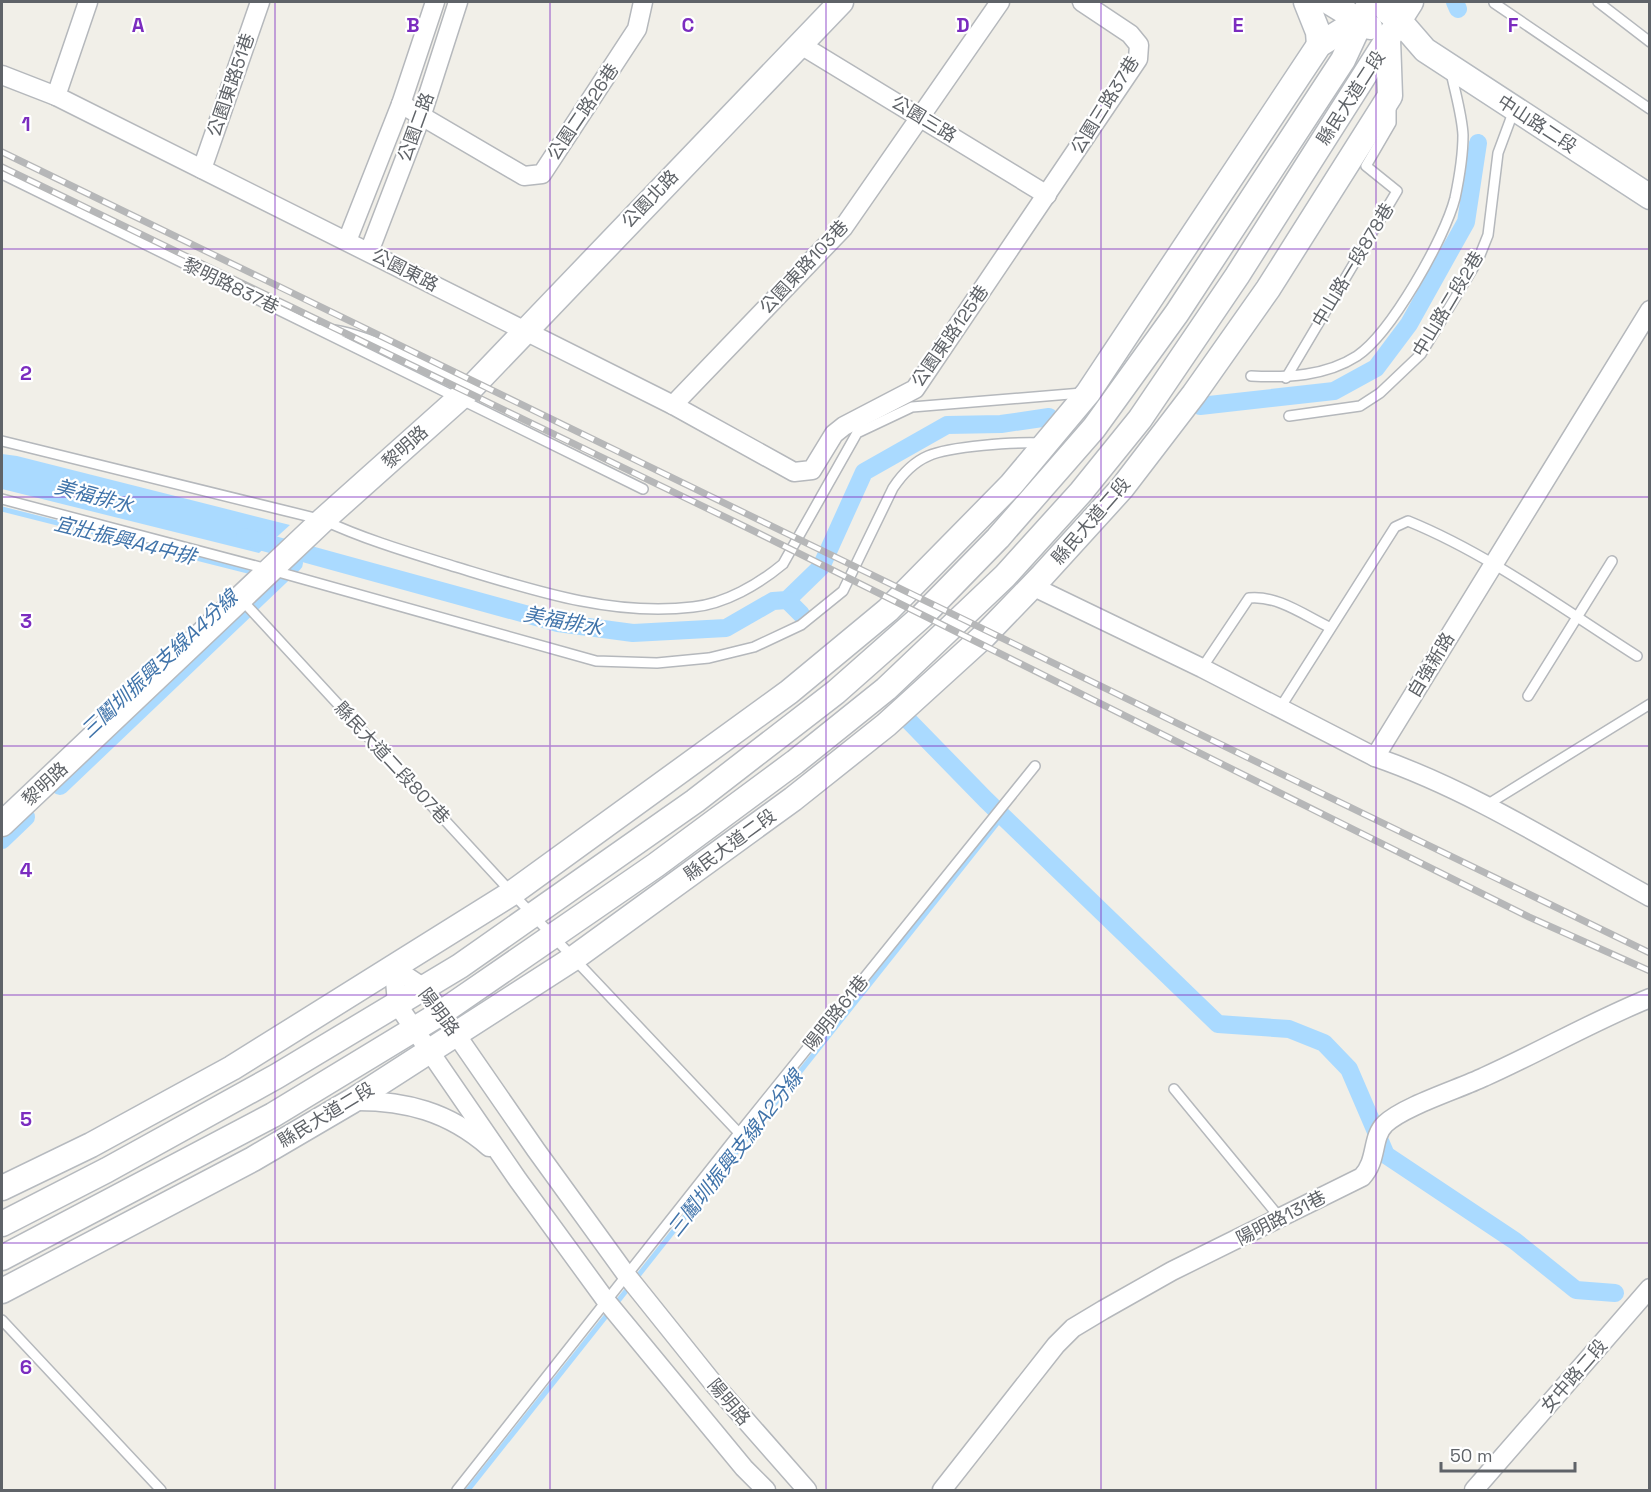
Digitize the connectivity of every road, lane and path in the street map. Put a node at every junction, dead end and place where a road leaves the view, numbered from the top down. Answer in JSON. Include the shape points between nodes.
{"nodes":[{"id":1,"x":88,"y":2,"type":"edge"},
{"id":2,"x":260,"y":2,"type":"edge"},
{"id":3,"x":435,"y":2,"type":"edge"},
{"id":4,"x":458,"y":2,"type":"edge"},
{"id":5,"x":643,"y":2,"type":"edge"},
{"id":6,"x":841,"y":2,"type":"edge"},
{"id":7,"x":1000,"y":2,"type":"edge"},
{"id":8,"x":1082,"y":2,"type":"edge"},
{"id":9,"x":1306,"y":2,"type":"edge"},
{"id":10,"x":1329,"y":2,"type":"edge"},
{"id":11,"x":1598,"y":2,"type":"edge"},
{"id":12,"x":1494,"y":3,"type":"edge"},
{"id":13,"x":1367,"y":8,"type":"edge"},
{"id":14,"x":1399,"y":20,"type":"edge"},
{"id":15,"x":1650,"y":42,"type":"edge"},
{"id":16,"x":801,"y":45,"type":"junction"},
{"id":17,"x":1319,"y":45,"type":"junction"},
{"id":18,"x":1450,"y":67,"type":"junction"},
{"id":19,"x":2,"y":75,"type":"edge"},
{"id":20,"x":56,"y":96,"type":"junction"},
{"id":21,"x":1390,"y":96,"type":"junction"},
{"id":22,"x":401,"y":104,"type":"junction"},
{"id":23,"x":1650,"y":109,"type":"edge"},
{"id":24,"x":1514,"y":110,"type":"junction"},
{"id":25,"x":422,"y":114,"type":"junction"},
{"id":26,"x":921,"y":117,"type":"junction"},
{"id":27,"x":202,"y":169,"type":"junction"},
{"id":28,"x":2,"y":174,"type":"edge"},
{"id":29,"x":1047,"y":195,"type":"junction"},
{"id":30,"x":1650,"y":197,"type":"edge"},
{"id":31,"x":347,"y":241,"type":"junction"},
{"id":32,"x":369,"y":252,"type":"junction"},
{"id":33,"x":1289,"y":255,"type":"junction"},
{"id":34,"x":1216,"y":306,"type":"junction"},
{"id":35,"x":1650,"y":310,"type":"edge"},
{"id":36,"x":320,"y":329,"type":"junction"},
{"id":37,"x":526,"y":330,"type":"junction"},
{"id":38,"x":1121,"y":344,"type":"junction"},
{"id":39,"x":1251,"y":376,"type":"dead end"},
{"id":40,"x":1286,"y":378,"type":"junction"},
{"id":41,"x":466,"y":393,"type":"junction"},
{"id":42,"x":1088,"y":393,"type":"junction"},
{"id":43,"x":1112,"y":403,"type":"junction"},
{"id":44,"x":673,"y":405,"type":"junction"},
{"id":45,"x":1289,"y":416,"type":"dead end"},
{"id":46,"x":2,"y":441,"type":"edge"},
{"id":47,"x":1046,"y":443,"type":"junction"},
{"id":48,"x":803,"y":473,"type":"joint"},
{"id":49,"x":643,"y":489,"type":"dead end"},
{"id":50,"x":2,"y":499,"type":"edge"},
{"id":51,"x":323,"y":520,"type":"junction"},
{"id":52,"x":1612,"y":561,"type":"dead end"},
{"id":53,"x":1492,"y":564,"type":"junction"},
{"id":54,"x":271,"y":570,"type":"junction"},
{"id":55,"x":1032,"y":586,"type":"junction"},
{"id":56,"x":241,"y":599,"type":"junction"},
{"id":57,"x":1576,"y":618,"type":"junction"},
{"id":58,"x":1329,"y":627,"type":"junction"},
{"id":59,"x":1636,"y":656,"type":"dead end"},
{"id":60,"x":1202,"y":668,"type":"junction"},
{"id":61,"x":1528,"y":696,"type":"dead end"},
{"id":62,"x":1650,"y":704,"type":"edge"},
{"id":63,"x":1280,"y":708,"type":"junction"},
{"id":64,"x":1375,"y":757,"type":"junction"},
{"id":65,"x":1035,"y":766,"type":"dead end"},
{"id":66,"x":1485,"y":806,"type":"junction"},
{"id":67,"x":2,"y":824,"type":"edge"},
{"id":68,"x":512,"y":893,"type":"junction"},
{"id":69,"x":1650,"y":897,"type":"edge"},
{"id":70,"x":544,"y":927,"type":"junction"},
{"id":71,"x":574,"y":958,"type":"junction"},
{"id":72,"x":394,"y":968,"type":"junction"},
{"id":73,"x":424,"y":988,"type":"junction"},
{"id":74,"x":1650,"y":998,"type":"edge"},
{"id":75,"x":397,"y":1004,"type":"junction"},
{"id":76,"x":441,"y":1013,"type":"junction"},
{"id":77,"x":415,"y":1029,"type":"junction"},
{"id":78,"x":456,"y":1034,"type":"junction"},
{"id":79,"x":429,"y":1050,"type":"junction"},
{"id":80,"x":1174,"y":1089,"type":"dead end"},
{"id":81,"x":352,"y":1101,"type":"junction"},
{"id":82,"x":739,"y":1134,"type":"junction"},
{"id":83,"x":518,"y":1180,"type":"junction"},
{"id":84,"x":2,"y":1188,"type":"edge"},
{"id":85,"x":1281,"y":1219,"type":"junction"},
{"id":86,"x":2,"y":1224,"type":"edge"},
{"id":87,"x":2,"y":1258,"type":"edge"},
{"id":88,"x":1650,"y":1288,"type":"edge"},
{"id":89,"x":617,"y":1289,"type":"junction"},
{"id":90,"x":2,"y":1291,"type":"edge"},
{"id":91,"x":2,"y":1320,"type":"edge"},
{"id":92,"x":161,"y":1491,"type":"edge"},
{"id":93,"x":457,"y":1491,"type":"edge"},
{"id":94,"x":766,"y":1491,"type":"edge"},
{"id":95,"x":807,"y":1491,"type":"edge"},
{"id":96,"x":942,"y":1491,"type":"edge"},
{"id":97,"x":1474,"y":1491,"type":"edge"}],
"edges":[{"from":1,"to":20,"type":"street"},
{"from":2,"to":27,"type":"street","name":"公園東路51巷"},
{"from":3,"to":22,"type":"street","name":"公園二路"},
{"from":4,"to":25,"type":"street","name":"公園二路"},
{"from":5,"to":25,"type":"street","name":"公園二路26巷","via":[[637,29],[542,174],[524,176]]},
{"from":6,"to":16,"type":"street","name":"公園北路"},
{"from":7,"to":26,"type":"street"},
{"from":8,"to":29,"type":"street","name":"公園三路37巷","via":[[1130,34],[1139,45],[1138,59]]},
{"from":9,"to":17,"type":"street"},
{"from":10,"to":13,"type":"street","name":"中山路二段"},
{"from":11,"to":15,"type":"lane"},
{"from":12,"to":23,"type":"lane"},
{"from":13,"to":14,"type":"street","name":"中山路二段"},
{"from":13,"to":17,"type":"street"},
{"from":13,"to":43,"type":"street","name":"縣民大道二段","via":[[1337,70],[1178,312]]},
{"from":14,"to":18,"type":"street","name":"中山路二段","via":[[1425,50]]},
{"from":14,"to":21,"type":"street","name":"縣民大道二段"},
{"from":14,"to":34,"type":"street","name":"縣民大道二段"},
{"from":16,"to":26,"type":"street","name":"公園三路"},
{"from":16,"to":37,"type":"street","name":"公園北路"},
{"from":17,"to":38,"type":"street"},
{"from":18,"to":24,"type":"street","name":"中山路二段"},
{"from":18,"to":40,"type":"lane","via":[[1463,135],[1454,200],[1432,251],[1396,314],[1358,355],[1328,369]]},
{"from":19,"to":20,"type":"street","name":"公園東路"},
{"from":20,"to":27,"type":"street","name":"公園東路"},
{"from":21,"to":33,"type":"street","name":"縣民大道二段"},
{"from":21,"to":40,"type":"lane","name":"中山路一段878巷","via":[[1391,123],[1366,166],[1397,191]]},
{"from":22,"to":25,"type":"street","name":"公園二路26巷"},
{"from":22,"to":31,"type":"street","name":"公園二路"},
{"from":24,"to":30,"type":"street","name":"中山路二段"},
{"from":24,"to":45,"type":"lane","name":"中山路二段2巷","via":[[1498,153],[1488,235],[1478,260],[1421,354],[1380,393],[1360,406]]},
{"from":25,"to":32,"type":"street","name":"公園二路"},
{"from":26,"to":29,"type":"street","name":"公園三路"},
{"from":26,"to":44,"type":"street","name":"公園東路103巷","via":[[843,228]]},
{"from":27,"to":31,"type":"street","name":"公園東路"},
{"from":28,"to":36,"type":"lane","name":"黎明路837巷"},
{"from":29,"to":48,"type":"street","name":"公園東路125巷","via":[[915,389],[844,426],[834,434],[812,470]]},
{"from":31,"to":32,"type":"street","name":"公園東路"},
{"from":32,"to":37,"type":"street","name":"公園東路"},
{"from":33,"to":34,"type":"street"},
{"from":33,"to":55,"type":"street","name":"縣民大道二段","via":[[1194,394],[1122,488]]},
{"from":34,"to":70,"type":"street","name":"縣民大道二段","via":[[1140,419],[1081,492],[949,632],[795,762]]},
{"from":35,"to":53,"type":"street","name":"自強新路"},
{"from":36,"to":41,"type":"lane","name":"黎明路837巷"},
{"from":36,"to":41,"type":"lane","via":[[338,329],[420,362]]},
{"from":37,"to":41,"type":"street","name":"公園北路"},
{"from":37,"to":44,"type":"street","name":"公園東路"},
{"from":38,"to":42,"type":"street"},
{"from":38,"to":43,"type":"street"},
{"from":39,"to":40,"type":"lane"},
{"from":41,"to":49,"type":"lane"},
{"from":41,"to":51,"type":"street","name":"黎明路"},
{"from":42,"to":47,"type":"street"},
{"from":42,"to":51,"type":"lane","via":[[912,407],[857,433],[783,564],[765,579],[735,594],[695,607],[646,609],[580,602],[363,538]]},
{"from":43,"to":70,"type":"street","name":"縣民大道二段","via":[[998,538],[922,616],[836,692]]},
{"from":44,"to":48,"type":"street","name":"公園東路","via":[[794,472]]},
{"from":46,"to":51,"type":"lane"},
{"from":47,"to":54,"type":"lane","via":[[980,446],[928,456],[902,474],[893,488],[843,591],[801,625],[754,647],[710,658],[657,663],[596,661]]},
{"from":47,"to":68,"type":"street","via":[[1011,485],[888,610],[755,717]]},
{"from":50,"to":54,"type":"lane"},
{"from":51,"to":54,"type":"street","name":"黎明路"},
{"from":52,"to":57,"type":"lane"},
{"from":53,"to":57,"type":"lane"},
{"from":53,"to":58,"type":"lane","via":[[1435,532],[1402,522]]},
{"from":53,"to":64,"type":"street","name":"自強新路"},
{"from":54,"to":56,"type":"street","name":"黎明路"},
{"from":55,"to":60,"type":"street"},
{"from":55,"to":71,"type":"street","name":"縣民大道二段","via":[[985,635],[886,725],[793,799]]},
{"from":56,"to":67,"type":"street","name":"黎明路"},
{"from":56,"to":68,"type":"lane","name":"縣民大道二段807巷"},
{"from":57,"to":59,"type":"lane"},
{"from":57,"to":61,"type":"lane"},
{"from":58,"to":60,"type":"lane","via":[[1272,599],[1249,598]]},
{"from":58,"to":63,"type":"lane"},
{"from":60,"to":63,"type":"street"},
{"from":62,"to":66,"type":"lane"},
{"from":63,"to":64,"type":"street"},
{"from":64,"to":66,"type":"street"},
{"from":65,"to":82,"type":"lane","name":"陽明路61巷"},
{"from":66,"to":69,"type":"street"},
{"from":68,"to":70,"type":"lane","name":"縣民大道二段807巷"},
{"from":68,"to":72,"type":"street"},
{"from":70,"to":71,"type":"lane","name":"縣民大道二段807巷"},
{"from":70,"to":73,"type":"street","name":"縣民大道二段"},
{"from":70,"to":76,"type":"street","name":"縣民大道二段"},
{"from":71,"to":78,"type":"street","name":"縣民大道二段"},
{"from":71,"to":82,"type":"lane","name":"縣民大道二段807巷"},
{"from":72,"to":73,"type":"street","name":"陽明路"},
{"from":72,"to":75,"type":"street","name":"陽明路"},
{"from":72,"to":84,"type":"street","via":[[232,1068]]},
{"from":73,"to":75,"type":"street","name":"縣民大道二段"},
{"from":73,"to":76,"type":"street","name":"陽明路"},
{"from":74,"to":85,"type":"street","name":"陽明路131巷","via":[[1396,1116],[1379,1132],[1374,1158],[1362,1177]]},
{"from":75,"to":77,"type":"street","name":"陽明路"},
{"from":75,"to":86,"type":"street","name":"縣民大道二段","via":[[277,1077]]},
{"from":76,"to":77,"type":"street","name":"縣民大道二段"},
{"from":76,"to":78,"type":"street","name":"陽明路"},
{"from":77,"to":79,"type":"street","name":"陽明路"},
{"from":77,"to":87,"type":"street","name":"縣民大道二段","via":[[273,1115]]},
{"from":78,"to":79,"type":"street","name":"縣民大道二段"},
{"from":78,"to":89,"type":"street","name":"陽明路"},
{"from":79,"to":81,"type":"street","name":"縣民大道二段"},
{"from":79,"to":83,"type":"street","name":"陽明路"},
{"from":80,"to":85,"type":"lane"},
{"from":81,"to":83,"type":"street","via":[[415,1105],[445,1117],[473,1133]]},
{"from":81,"to":90,"type":"street","name":"縣民大道二段","via":[[254,1159]]},
{"from":82,"to":89,"type":"lane","name":"陽明路61巷"},
{"from":83,"to":89,"type":"street","name":"陽明路"},
{"from":85,"to":96,"type":"street","name":"陽明路131巷","via":[[1172,1271],[1073,1328]]},
{"from":88,"to":97,"type":"street","name":"女中路二段"},
{"from":89,"to":93,"type":"lane","name":"陽明路61巷"},
{"from":89,"to":94,"type":"street","name":"陽明路","via":[[744,1468]]},
{"from":89,"to":95,"type":"street","name":"陽明路","via":[[720,1392]]},
{"from":91,"to":92,"type":"lane"}]}
